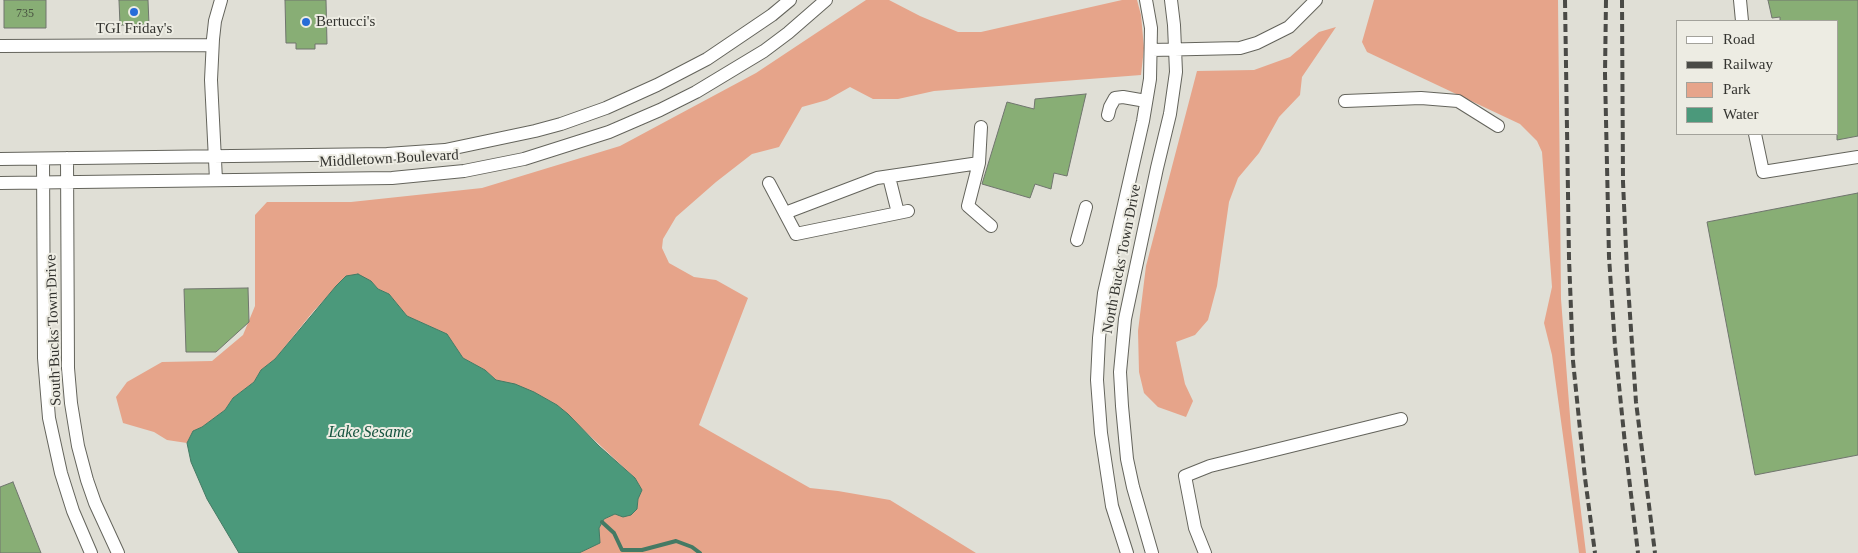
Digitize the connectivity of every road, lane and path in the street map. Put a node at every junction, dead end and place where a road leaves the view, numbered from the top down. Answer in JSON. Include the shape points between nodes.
{"nodes":[{"id":1,"x":221,"y":0,"type":"edge"},
{"id":2,"x":790,"y":0,"type":"edge"},
{"id":3,"x":826,"y":0,"type":"edge"},
{"id":4,"x":1146,"y":0,"type":"edge"},
{"id":5,"x":1171,"y":0,"type":"edge"},
{"id":6,"x":1740,"y":0,"type":"edge"},
{"id":7,"x":1307,"y":3,"type":"edge"},
{"id":8,"x":1742,"y":20,"type":"edge"},
{"id":9,"x":212,"y":45,"type":"junction"},
{"id":10,"x":0,"y":46,"type":"edge"},
{"id":11,"x":1176,"y":49,"type":"junction"},
{"id":12,"x":1152,"y":50,"type":"junction"},
{"id":13,"x":1146,"y":101,"type":"junction"},
{"id":14,"x":1345,"y":101,"type":"dead end"},
{"id":15,"x":1108,"y":115,"type":"dead end"},
{"id":16,"x":1498,"y":126,"type":"dead end"},
{"id":17,"x":981,"y":127,"type":"dead end"},
{"id":18,"x":1755,"y":135,"type":"edge"},
{"id":19,"x":214,"y":156,"type":"junction"},
{"id":20,"x":1858,"y":157,"type":"edge"},
{"id":21,"x":67,"y":158,"type":"junction"},
{"id":22,"x":0,"y":159,"type":"edge"},
{"id":23,"x":43,"y":159,"type":"junction"},
{"id":24,"x":980,"y":163,"type":"junction"},
{"id":25,"x":889,"y":177,"type":"junction"},
{"id":26,"x":216,"y":180,"type":"junction"},
{"id":27,"x":42,"y":182,"type":"junction"},
{"id":28,"x":67,"y":182,"type":"junction"},
{"id":29,"x":0,"y":183,"type":"edge"},
{"id":30,"x":769,"y":183,"type":"dead end"},
{"id":31,"x":1086,"y":207,"type":"dead end"},
{"id":32,"x":785,"y":213,"type":"junction"},
{"id":33,"x":991,"y":226,"type":"dead end"},
{"id":34,"x":1077,"y":240,"type":"dead end"},
{"id":35,"x":1401,"y":420,"type":"dead end"},
{"id":36,"x":91,"y":553,"type":"edge"},
{"id":37,"x":118,"y":553,"type":"edge"},
{"id":38,"x":1127,"y":553,"type":"edge"},
{"id":39,"x":1152,"y":553,"type":"edge"},
{"id":40,"x":1205,"y":553,"type":"edge"}],
"edges":[{"from":1,"to":9,"type":"street"},
{"from":2,"to":19,"type":"street","name":"Middletown Boulevard","via":[[702,61],[606,108],[561,124],[431,151]]},
{"from":3,"to":26,"type":"street","name":"Middletown Boulevard","via":[[764,51],[696,92],[609,132],[562,148],[464,171],[419,176]]},
{"from":4,"to":12,"type":"street","name":"North Bucks Town Drive"},
{"from":5,"to":11,"type":"street","name":"North Bucks Town Drive"},
{"from":6,"to":8,"type":"street"},
{"from":7,"to":11,"type":"street","via":[[1289,27],[1257,43],[1240,48]]},
{"from":9,"to":10,"type":"street"},
{"from":9,"to":19,"type":"street"},
{"from":11,"to":12,"type":"street"},
{"from":11,"to":39,"type":"street","name":"North Bucks Town Drive","via":[[1170,114],[1125,319],[1120,372],[1127,459]]},
{"from":12,"to":13,"type":"street","name":"North Bucks Town Drive"},
{"from":13,"to":15,"type":"street","via":[[1116,98]]},
{"from":13,"to":38,"type":"street","name":"North Bucks Town Drive","via":[[1104,293],[1097,371],[1101,433],[1112,506]]},
{"from":14,"to":16,"type":"street","via":[[1422,98],[1458,101]]},
{"from":17,"to":24,"type":"street"},
{"from":18,"to":20,"type":"street","via":[[1763,172]]},
{"from":19,"to":21,"type":"street","name":"Middletown Boulevard"},
{"from":19,"to":26,"type":"street"},
{"from":21,"to":23,"type":"street","name":"Middletown Boulevard"},
{"from":21,"to":28,"type":"street","name":"South Bucks Town Drive"},
{"from":22,"to":23,"type":"street","name":"Middletown Boulevard"},
{"from":23,"to":27,"type":"street","name":"South Bucks Town Drive"},
{"from":24,"to":25,"type":"street"},
{"from":24,"to":33,"type":"street","via":[[968,206]]},
{"from":25,"to":32,"type":"street","via":[[877,178]]},
{"from":25,"to":32,"type":"street","via":[[903,212],[796,234]]},
{"from":26,"to":28,"type":"street","name":"Middletown Boulevard"},
{"from":27,"to":28,"type":"street","name":"Middletown Boulevard"},
{"from":27,"to":29,"type":"street","name":"Middletown Boulevard"},
{"from":27,"to":36,"type":"street","name":"South Bucks Town Drive","via":[[44,358],[49,418],[61,474]]},
{"from":28,"to":37,"type":"street","name":"South Bucks Town Drive","via":[[71,403],[78,446],[95,503]]},
{"from":30,"to":32,"type":"street"},
{"from":31,"to":34,"type":"street"},
{"from":35,"to":40,"type":"street","via":[[1210,466],[1185,476],[1195,528]]}]}
